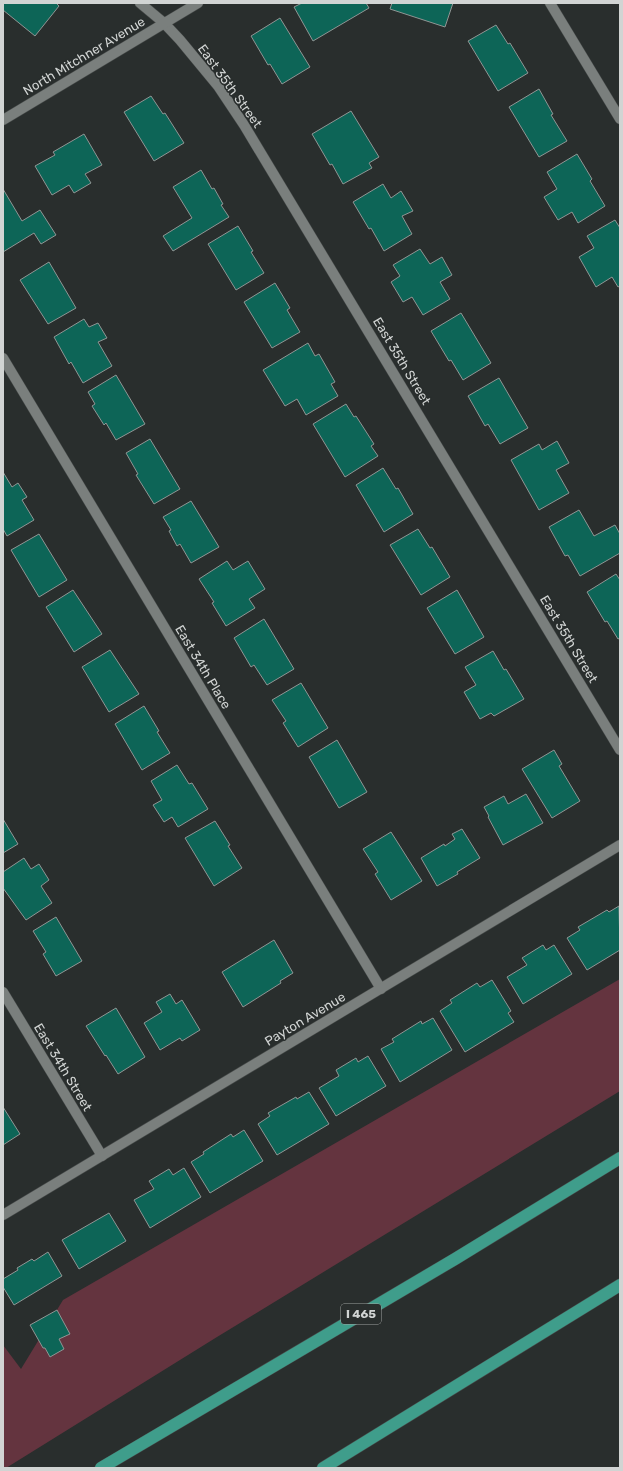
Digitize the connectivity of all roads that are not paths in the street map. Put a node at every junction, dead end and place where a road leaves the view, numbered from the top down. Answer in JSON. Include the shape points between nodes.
{"nodes":[{"id":1,"x":140,"y":3,"type":"edge"},
{"id":2,"x":198,"y":3,"type":"edge"},
{"id":3,"x":550,"y":3,"type":"edge"},
{"id":4,"x":164,"y":23,"type":"junction"},
{"id":5,"x":620,"y":119,"type":"edge"},
{"id":6,"x":3,"y":120,"type":"edge"},
{"id":7,"x":3,"y":358,"type":"edge"},
{"id":8,"x":620,"y":750,"type":"edge"},
{"id":9,"x":620,"y":845,"type":"edge"},
{"id":10,"x":380,"y":989,"type":"junction"},
{"id":11,"x":3,"y":992,"type":"edge"},
{"id":12,"x":102,"y":1156,"type":"junction"},
{"id":13,"x":620,"y":1158,"type":"edge"},
{"id":14,"x":3,"y":1215,"type":"edge"},
{"id":15,"x":620,"y":1286,"type":"edge"},
{"id":16,"x":101,"y":1468,"type":"edge"},
{"id":17,"x":323,"y":1468,"type":"edge"}],
"edges":[{"from":1,"to":4,"type":"street","name":"East 35th Street"},
{"from":2,"to":4,"type":"street","name":"North Mitchner Avenue"},
{"from":3,"to":5,"type":"street"},
{"from":4,"to":6,"type":"street","name":"North Mitchner Avenue"},
{"from":4,"to":8,"type":"street","name":"East 35th Street","via":[[218,86],[244,125]]},
{"from":7,"to":10,"type":"street","name":"East 34th Place"},
{"from":9,"to":10,"type":"street","name":"Payton Avenue"},
{"from":10,"to":12,"type":"street","name":"Payton Avenue"},
{"from":11,"to":12,"type":"street","name":"East 34th Street"},
{"from":12,"to":14,"type":"street","name":"Payton Avenue"},
{"from":13,"to":16,"type":"highway","number":"I 465","via":[[455,1259]]},
{"from":15,"to":17,"type":"highway"}]}
